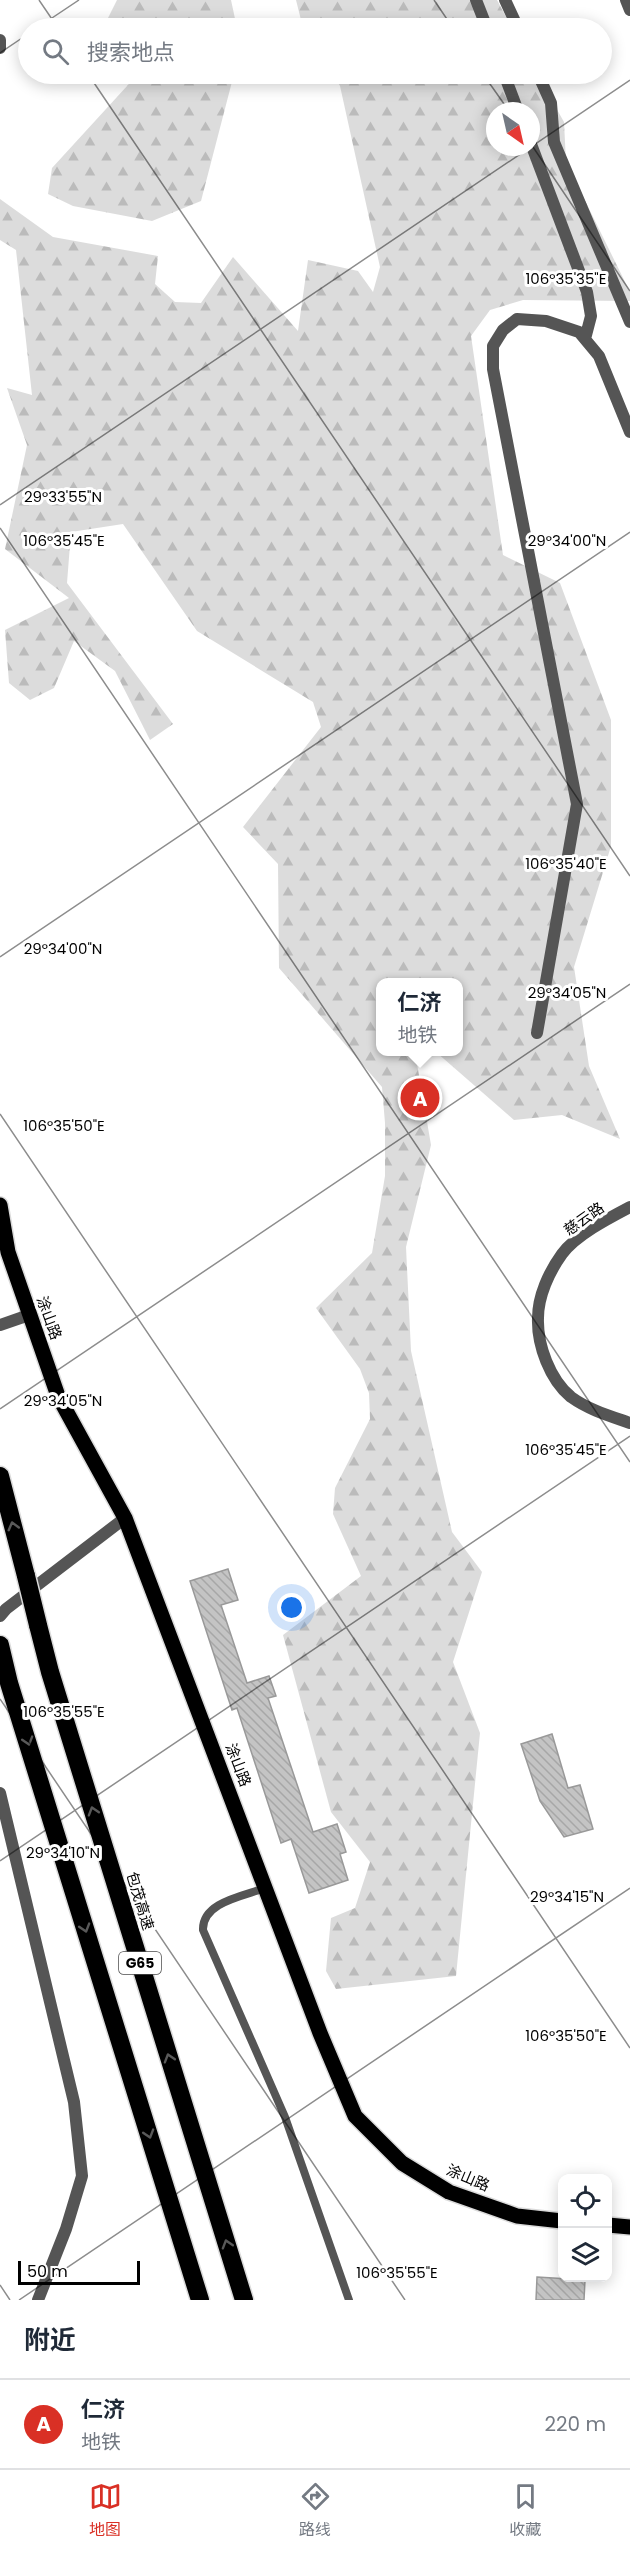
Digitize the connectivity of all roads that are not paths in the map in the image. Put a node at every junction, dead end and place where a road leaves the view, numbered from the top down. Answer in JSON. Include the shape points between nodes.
{"nodes":[{"id":1,"x":476,"y":0,"type":"edge"},
{"id":2,"x":505,"y":0,"type":"edge"},
{"id":3,"x":626,"y":0,"type":"edge"},
{"id":4,"x":630,"y":10,"type":"edge"},
{"id":5,"x":483,"y":18,"type":"edge"},
{"id":6,"x":513,"y":18,"type":"edge"},
{"id":7,"x":0,"y":39,"type":"edge"},
{"id":8,"x":0,"y":48,"type":"edge"},
{"id":9,"x":508,"y":84,"type":"edge"},
{"id":10,"x":542,"y":84,"type":"edge"},
{"id":11,"x":515,"y":102,"type":"edge"},
{"id":12,"x":536,"y":156,"type":"edge"},
{"id":13,"x":630,"y":322,"type":"edge"},
{"id":14,"x":585,"y":339,"type":"junction"},
{"id":15,"x":630,"y":432,"type":"edge"},
{"id":16,"x":537,"y":1033,"type":"dead end"},
{"id":17,"x":0,"y":1205,"type":"edge"},
{"id":18,"x":630,"y":1207,"type":"edge"},
{"id":19,"x":2,"y":1228,"type":"edge"},
{"id":20,"x":29,"y":1315,"type":"junction"},
{"id":21,"x":0,"y":1325,"type":"edge"},
{"id":22,"x":630,"y":1423,"type":"edge"},
{"id":23,"x":0,"y":1476,"type":"edge"},
{"id":24,"x":125,"y":1518,"type":"junction"},
{"id":25,"x":0,"y":1616,"type":"edge"},
{"id":26,"x":0,"y":1645,"type":"edge"},
{"id":27,"x":0,"y":1793,"type":"edge"},
{"id":28,"x":265,"y":1888,"type":"junction"},
{"id":29,"x":558,"y":2221,"type":"edge"},
{"id":30,"x":612,"y":2225,"type":"edge"},
{"id":31,"x":630,"y":2227,"type":"edge"},
{"id":32,"x":38,"y":2300,"type":"edge"},
{"id":33,"x":200,"y":2300,"type":"edge"},
{"id":34,"x":244,"y":2300,"type":"edge"},
{"id":35,"x":349,"y":2300,"type":"edge"}],
"edges":[{"from":1,"to":5,"type":"street"},
{"from":2,"to":6,"type":"street"},
{"from":3,"to":4,"type":"street"},
{"from":7,"to":8,"type":"street"},
{"from":9,"to":11,"type":"street"},
{"from":10,"to":13,"type":"street","via":[[551,103],[554,142]]},
{"from":12,"to":14,"type":"street","via":[[588,292],[591,316]]},
{"from":14,"to":15,"type":"street","via":[[599,356]]},
{"from":14,"to":16,"type":"street","via":[[579,332],[546,321],[517,319],[502,330],[493,346],[493,369],[577,804]]},
{"from":17,"to":19,"type":"main road","name":"涂山路"},
{"from":18,"to":22,"type":"street","name":"慈云路","via":[[591,1229],[563,1253],[544,1287],[538,1319],[553,1376],[570,1396],[594,1411]]},
{"from":19,"to":20,"type":"main road","name":"涂山路"},
{"from":20,"to":21,"type":"street"},
{"from":20,"to":24,"type":"main road","name":"涂山路","via":[[58,1396]]},
{"from":34,"to":23,"type":"highway","name":"包茂高速","number":"G65","one_way":true,"bridge":true,"via":[[54,1683]]},
{"from":24,"to":25,"type":"street"},
{"from":24,"to":28,"type":"main road","name":"涂山路"},
{"from":26,"to":33,"type":"highway","number":"G65","one_way":true},
{"from":27,"to":32,"type":"street","via":[[74,2102],[82,2176]]},
{"from":28,"to":29,"type":"main road","name":"涂山路","via":[[354,2116],[402,2163],[449,2192],[517,2216]]},
{"from":28,"to":35,"type":"lane","via":[[209,1911],[202,1930],[285,2117]]},
{"from":30,"to":31,"type":"main road"}]}
